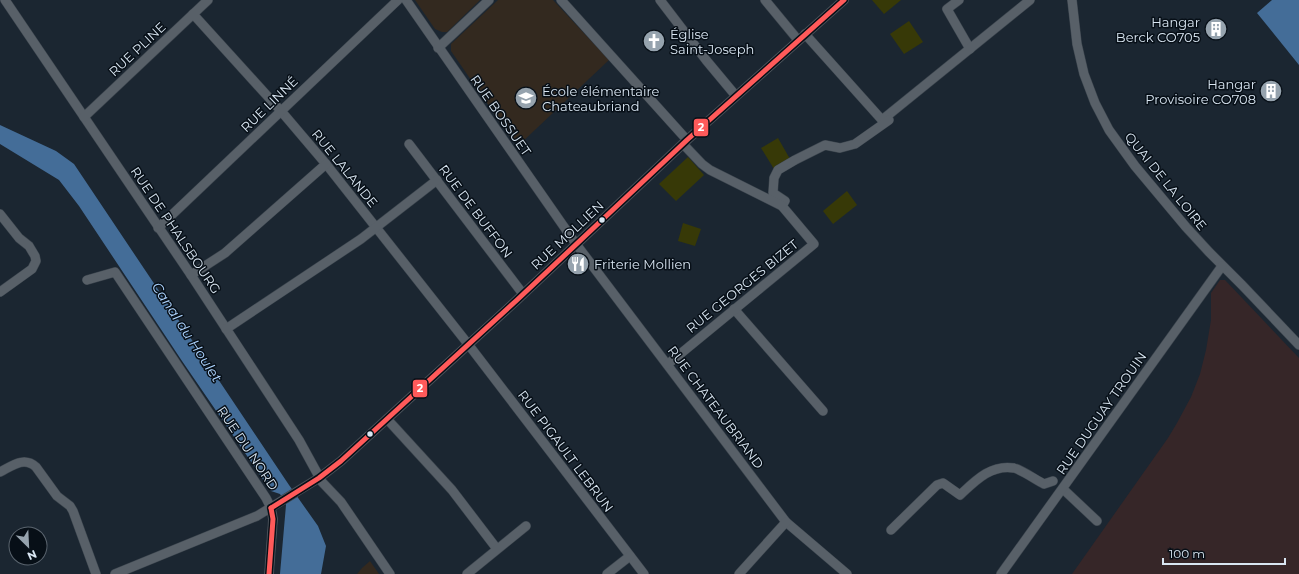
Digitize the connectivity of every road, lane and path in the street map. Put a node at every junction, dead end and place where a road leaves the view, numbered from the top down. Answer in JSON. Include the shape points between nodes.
{"nodes":[{"id":1,"x":5,"y":0,"type":"edge"},
{"id":2,"x":208,"y":0,"type":"edge"},
{"id":3,"x":398,"y":0,"type":"edge"},
{"id":4,"x":406,"y":0,"type":"edge"},
{"id":5,"x":489,"y":0,"type":"edge"},
{"id":6,"x":560,"y":0,"type":"edge"},
{"id":7,"x":660,"y":0,"type":"edge"},
{"id":8,"x":765,"y":0,"type":"edge"},
{"id":9,"x":844,"y":0,"type":"edge"},
{"id":10,"x":959,"y":0,"type":"edge"},
{"id":11,"x":1030,"y":0,"type":"edge"},
{"id":12,"x":1072,"y":0,"type":"edge"},
{"id":13,"x":193,"y":14,"type":"junction"},
{"id":14,"x":805,"y":34,"type":"junction"},
{"id":15,"x":798,"y":40,"type":"junction"},
{"id":16,"x":438,"y":48,"type":"junction"},
{"id":17,"x":970,"y":49,"type":"junction"},
{"id":18,"x":736,"y":96,"type":"junction"},
{"id":19,"x":282,"y":111,"type":"junction"},
{"id":20,"x":84,"y":117,"type":"junction"},
{"id":21,"x":885,"y":118,"type":"junction"},
{"id":22,"x":685,"y":142,"type":"junction"},
{"id":23,"x":409,"y":144,"type":"dead end"},
{"id":24,"x":326,"y":164,"type":"junction"},
{"id":25,"x":436,"y":180,"type":"junction"},
{"id":26,"x":782,"y":206,"type":"junction"},
{"id":27,"x":0,"y":214,"type":"edge"},
{"id":28,"x":158,"y":228,"type":"junction"},
{"id":29,"x":376,"y":228,"type":"junction"},
{"id":30,"x":576,"y":244,"type":"junction"},
{"id":31,"x":1222,"y":266,"type":"junction"},
{"id":32,"x":191,"y":275,"type":"junction"},
{"id":33,"x":87,"y":280,"type":"dead end"},
{"id":34,"x":0,"y":292,"type":"edge"},
{"id":35,"x":523,"y":294,"type":"junction"},
{"id":36,"x":734,"y":309,"type":"junction"},
{"id":37,"x":226,"y":329,"type":"junction"},
{"id":38,"x":468,"y":344,"type":"junction"},
{"id":39,"x":1299,"y":346,"type":"edge"},
{"id":40,"x":668,"y":364,"type":"junction"},
{"id":41,"x":824,"y":411,"type":"dead end"},
{"id":42,"x":387,"y":419,"type":"junction"},
{"id":43,"x":0,"y":472,"type":"edge"},
{"id":44,"x":319,"y":478,"type":"junction"},
{"id":45,"x":1053,"y":481,"type":"dead end"},
{"id":46,"x":1063,"y":488,"type":"junction"},
{"id":47,"x":271,"y":508,"type":"junction"},
{"id":48,"x":1097,"y":521,"type":"dead end"},
{"id":49,"x":786,"y":522,"type":"junction"},
{"id":50,"x":526,"y":526,"type":"dead end"},
{"id":51,"x":891,"y":530,"type":"dead end"},
{"id":52,"x":497,"y":549,"type":"junction"},
{"id":53,"x":630,"y":556,"type":"junction"},
{"id":54,"x":96,"y":574,"type":"edge"},
{"id":55,"x":116,"y":574,"type":"edge"},
{"id":56,"x":269,"y":574,"type":"edge"},
{"id":57,"x":390,"y":574,"type":"edge"},
{"id":58,"x":467,"y":574,"type":"edge"},
{"id":59,"x":607,"y":574,"type":"edge"},
{"id":60,"x":644,"y":574,"type":"edge"},
{"id":61,"x":739,"y":574,"type":"edge"},
{"id":62,"x":847,"y":574,"type":"edge"},
{"id":63,"x":1001,"y":574,"type":"edge"}],
"edges":[{"from":1,"to":20,"type":"street","name":"RUE DE PHALSBOURG"},
{"from":2,"to":13,"type":"street","name":"RUE PLINE"},
{"from":3,"to":19,"type":"street","name":"RUE LINNÉ"},
{"from":4,"to":16,"type":"street","name":"RUE BOSSUET"},
{"from":5,"to":16,"type":"street"},
{"from":6,"to":22,"type":"street","name":"RUE GEORGES BIZET"},
{"from":7,"to":18,"type":"street"},
{"from":8,"to":15,"type":"street"},
{"from":9,"to":14,"type":"street","name":"RUE MOLLIEN"},
{"from":10,"to":17,"type":"street","via":[[947,9]]},
{"from":11,"to":17,"type":"street"},
{"from":12,"to":31,"type":"street","name":"QUAI DE LA LOIRE","via":[[1080,59],[1093,98],[1109,130],[1176,216]]},
{"from":13,"to":19,"type":"street","name":"RUE LALANDE"},
{"from":13,"to":20,"type":"street","name":"RUE PLINE"},
{"from":14,"to":15,"type":"street","name":"RUE MOLLIEN"},
{"from":14,"to":21,"type":"street"},
{"from":15,"to":18,"type":"street","name":"RUE MOLLIEN"},
{"from":16,"to":30,"type":"street","name":"RUE BOSSUET"},
{"from":17,"to":21,"type":"street"},
{"from":18,"to":22,"type":"street","name":"RUE MOLLIEN"},
{"from":19,"to":24,"type":"street","name":"RUE LALANDE"},
{"from":19,"to":28,"type":"street","name":"RUE LINNÉ"},
{"from":20,"to":28,"type":"street","name":"RUE DE PHALSBOURG"},
{"from":21,"to":26,"type":"street","via":[[890,119],[855,144],[840,148],[824,145],[778,170],[774,178],[773,193],[785,200]]},
{"from":22,"to":26,"type":"street","name":"RUE GEORGES BIZET","via":[[710,170]]},
{"from":22,"to":30,"type":"street","name":"RUE MOLLIEN"},
{"from":23,"to":25,"type":"street","name":"RUE DE BUFFON"},
{"from":24,"to":29,"type":"street","name":"RUE LALANDE"},
{"from":24,"to":32,"type":"street","via":[[225,253]]},
{"from":25,"to":29,"type":"street"},
{"from":25,"to":35,"type":"street","name":"RUE DE BUFFON"},
{"from":26,"to":36,"type":"street","name":"RUE GEORGES BIZET","via":[[814,244]]},
{"from":27,"to":34,"type":"street","via":[[19,238],[29,246],[36,261],[32,269]]},
{"from":28,"to":32,"type":"street","name":"RUE DE PHALSBOURG"},
{"from":29,"to":37,"type":"street"},
{"from":29,"to":38,"type":"street","name":"RUE LALANDE"},
{"from":30,"to":35,"type":"street","name":"RUE MOLLIEN"},
{"from":30,"to":40,"type":"street","name":"RUE CHATEAUBRIAND"},
{"from":31,"to":39,"type":"street","name":"QUAI DE LA LOIRE"},
{"from":31,"to":46,"type":"street","name":"RUE DUGUAY TROUIN"},
{"from":32,"to":37,"type":"street","name":"RUE DE PHALSBOURG"},
{"from":33,"to":47,"type":"street","name":"RUE DU NORD","via":[[115,272]]},
{"from":35,"to":38,"type":"street","name":"RUE MOLLIEN"},
{"from":36,"to":40,"type":"street","name":"RUE GEORGES BIZET"},
{"from":36,"to":41,"type":"street"},
{"from":37,"to":44,"type":"street","name":"RUE DE PHALSBOURG","via":[[302,444]]},
{"from":38,"to":42,"type":"street","name":"RUE MOLLIEN"},
{"from":38,"to":53,"type":"street","name":"RUE PIGAULT LEBRUN"},
{"from":40,"to":49,"type":"street","name":"RUE CHATEAUBRIAND"},
{"from":42,"to":44,"type":"street","name":"RUE MOLLIEN"},
{"from":42,"to":52,"type":"street","via":[[452,490]]},
{"from":43,"to":54,"type":"street","via":[[23,461],[36,467],[57,496],[70,506]]},
{"from":44,"to":47,"type":"street","name":"RUE MOLLIEN"},
{"from":44,"to":57,"type":"street","name":"RUE DE PHALSBOURG","via":[[341,502]]},
{"from":45,"to":51,"type":"street","via":[[1044,484],[1015,468],[1008,468],[985,473],[960,495],[943,483],[937,485]]},
{"from":46,"to":48,"type":"street"},
{"from":46,"to":63,"type":"street","name":"RUE DUGUAY TROUIN"},
{"from":47,"to":55,"type":"street","name":"RUE MOLLIEN","via":[[244,522]]},
{"from":47,"to":56,"type":"street","name":"RUE DU NORD","via":[[273,520]]},
{"from":49,"to":61,"type":"street"},
{"from":49,"to":62,"type":"street","name":"RUE CHATEAUBRIAND"},
{"from":50,"to":52,"type":"street"},
{"from":52,"to":58,"type":"street"},
{"from":53,"to":59,"type":"street"},
{"from":53,"to":60,"type":"street","name":"RUE PIGAULT LEBRUN"}]}
